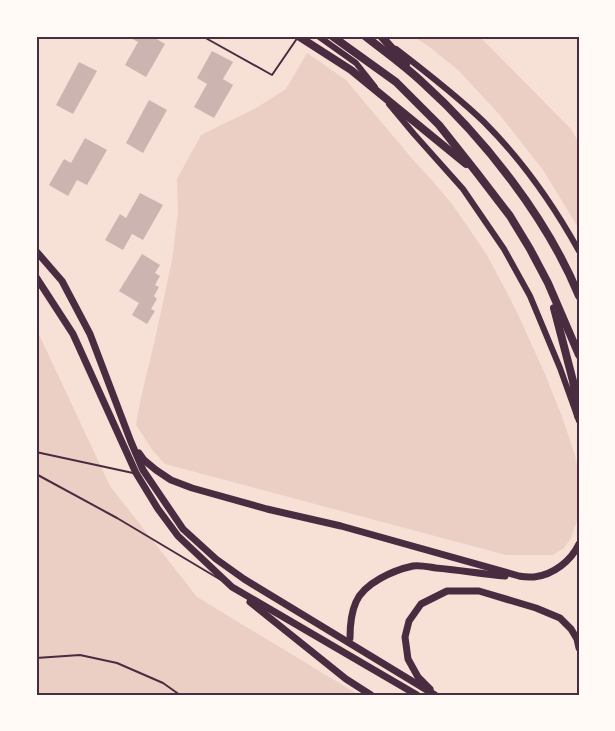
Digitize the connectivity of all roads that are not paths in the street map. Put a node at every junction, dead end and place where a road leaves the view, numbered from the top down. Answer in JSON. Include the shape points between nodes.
{"nodes":[{"id":1,"x":202,"y":36,"type":"edge"},
{"id":2,"x":298,"y":36,"type":"edge"},
{"id":3,"x":318,"y":36,"type":"edge"},
{"id":4,"x":333,"y":36,"type":"edge"},
{"id":5,"x":365,"y":36,"type":"edge"},
{"id":6,"x":380,"y":36,"type":"edge"},
{"id":7,"x":421,"y":80,"type":"junction"},
{"id":8,"x":477,"y":174,"type":"junction"},
{"id":9,"x":579,"y":250,"type":"edge"},
{"id":10,"x":36,"y":251,"type":"edge"},
{"id":11,"x":36,"y":277,"type":"edge"},
{"id":12,"x":551,"y":292,"type":"junction"},
{"id":13,"x":578,"y":292,"type":"edge"},
{"id":14,"x":579,"y":355,"type":"edge"},
{"id":15,"x":578,"y":418,"type":"edge"},
{"id":16,"x":131,"y":442,"type":"junction"},
{"id":17,"x":36,"y":452,"type":"edge"},
{"id":18,"x":136,"y":473,"type":"junction"},
{"id":19,"x":36,"y":474,"type":"edge"},
{"id":20,"x":579,"y":544,"type":"edge"},
{"id":21,"x":519,"y":576,"type":"junction"},
{"id":22,"x":232,"y":587,"type":"junction"},
{"id":23,"x":350,"y":638,"type":"dead end"},
{"id":24,"x":579,"y":648,"type":"edge"},
{"id":25,"x":36,"y":658,"type":"edge"},
{"id":26,"x":180,"y":695,"type":"edge"},
{"id":27,"x":371,"y":695,"type":"edge"},
{"id":28,"x":417,"y":695,"type":"edge"},
{"id":29,"x":436,"y":695,"type":"edge"}],
"edges":[{"from":1,"to":2,"type":"lane","via":[[272,75]]},
{"from":2,"to":8,"type":"highway","via":[[351,70]]},
{"from":3,"to":15,"type":"main road","via":[[356,63],[463,189],[504,249],[530,296]]},
{"from":4,"to":8,"type":"highway","via":[[396,82],[439,125]]},
{"from":5,"to":7,"type":"highway"},
{"from":6,"to":7,"type":"highway"},
{"from":6,"to":9,"type":"main road","via":[[484,122],[547,198]]},
{"from":7,"to":13,"type":"highway","via":[[462,121],[517,189]]},
{"from":8,"to":12,"type":"highway","via":[[510,216]]},
{"from":10,"to":16,"type":"main road","via":[[62,281],[90,334]]},
{"from":11,"to":18,"type":"main road","via":[[73,334]]},
{"from":12,"to":14,"type":"highway"},
{"from":12,"to":15,"type":"highway"},
{"from":16,"to":21,"type":"main road","via":[[156,470],[192,488]]},
{"from":16,"to":29,"type":"main road","via":[[143,470],[183,529],[216,559]]},
{"from":17,"to":18,"type":"lane"},
{"from":18,"to":22,"type":"main road","via":[[178,536]]},
{"from":19,"to":22,"type":"lane"},
{"from":20,"to":21,"type":"main road","via":[[568,562],[535,577]]},
{"from":21,"to":23,"type":"main road","via":[[415,566],[387,574],[357,599],[351,615]]},
{"from":22,"to":27,"type":"main road"},
{"from":22,"to":28,"type":"main road"},
{"from":24,"to":29,"type":"main road","via":[[571,629],[560,618],[479,591],[447,591],[421,604],[409,621],[405,637],[408,659],[418,677]]},
{"from":25,"to":26,"type":"lane","via":[[80,655],[117,663],[163,683]]}]}
